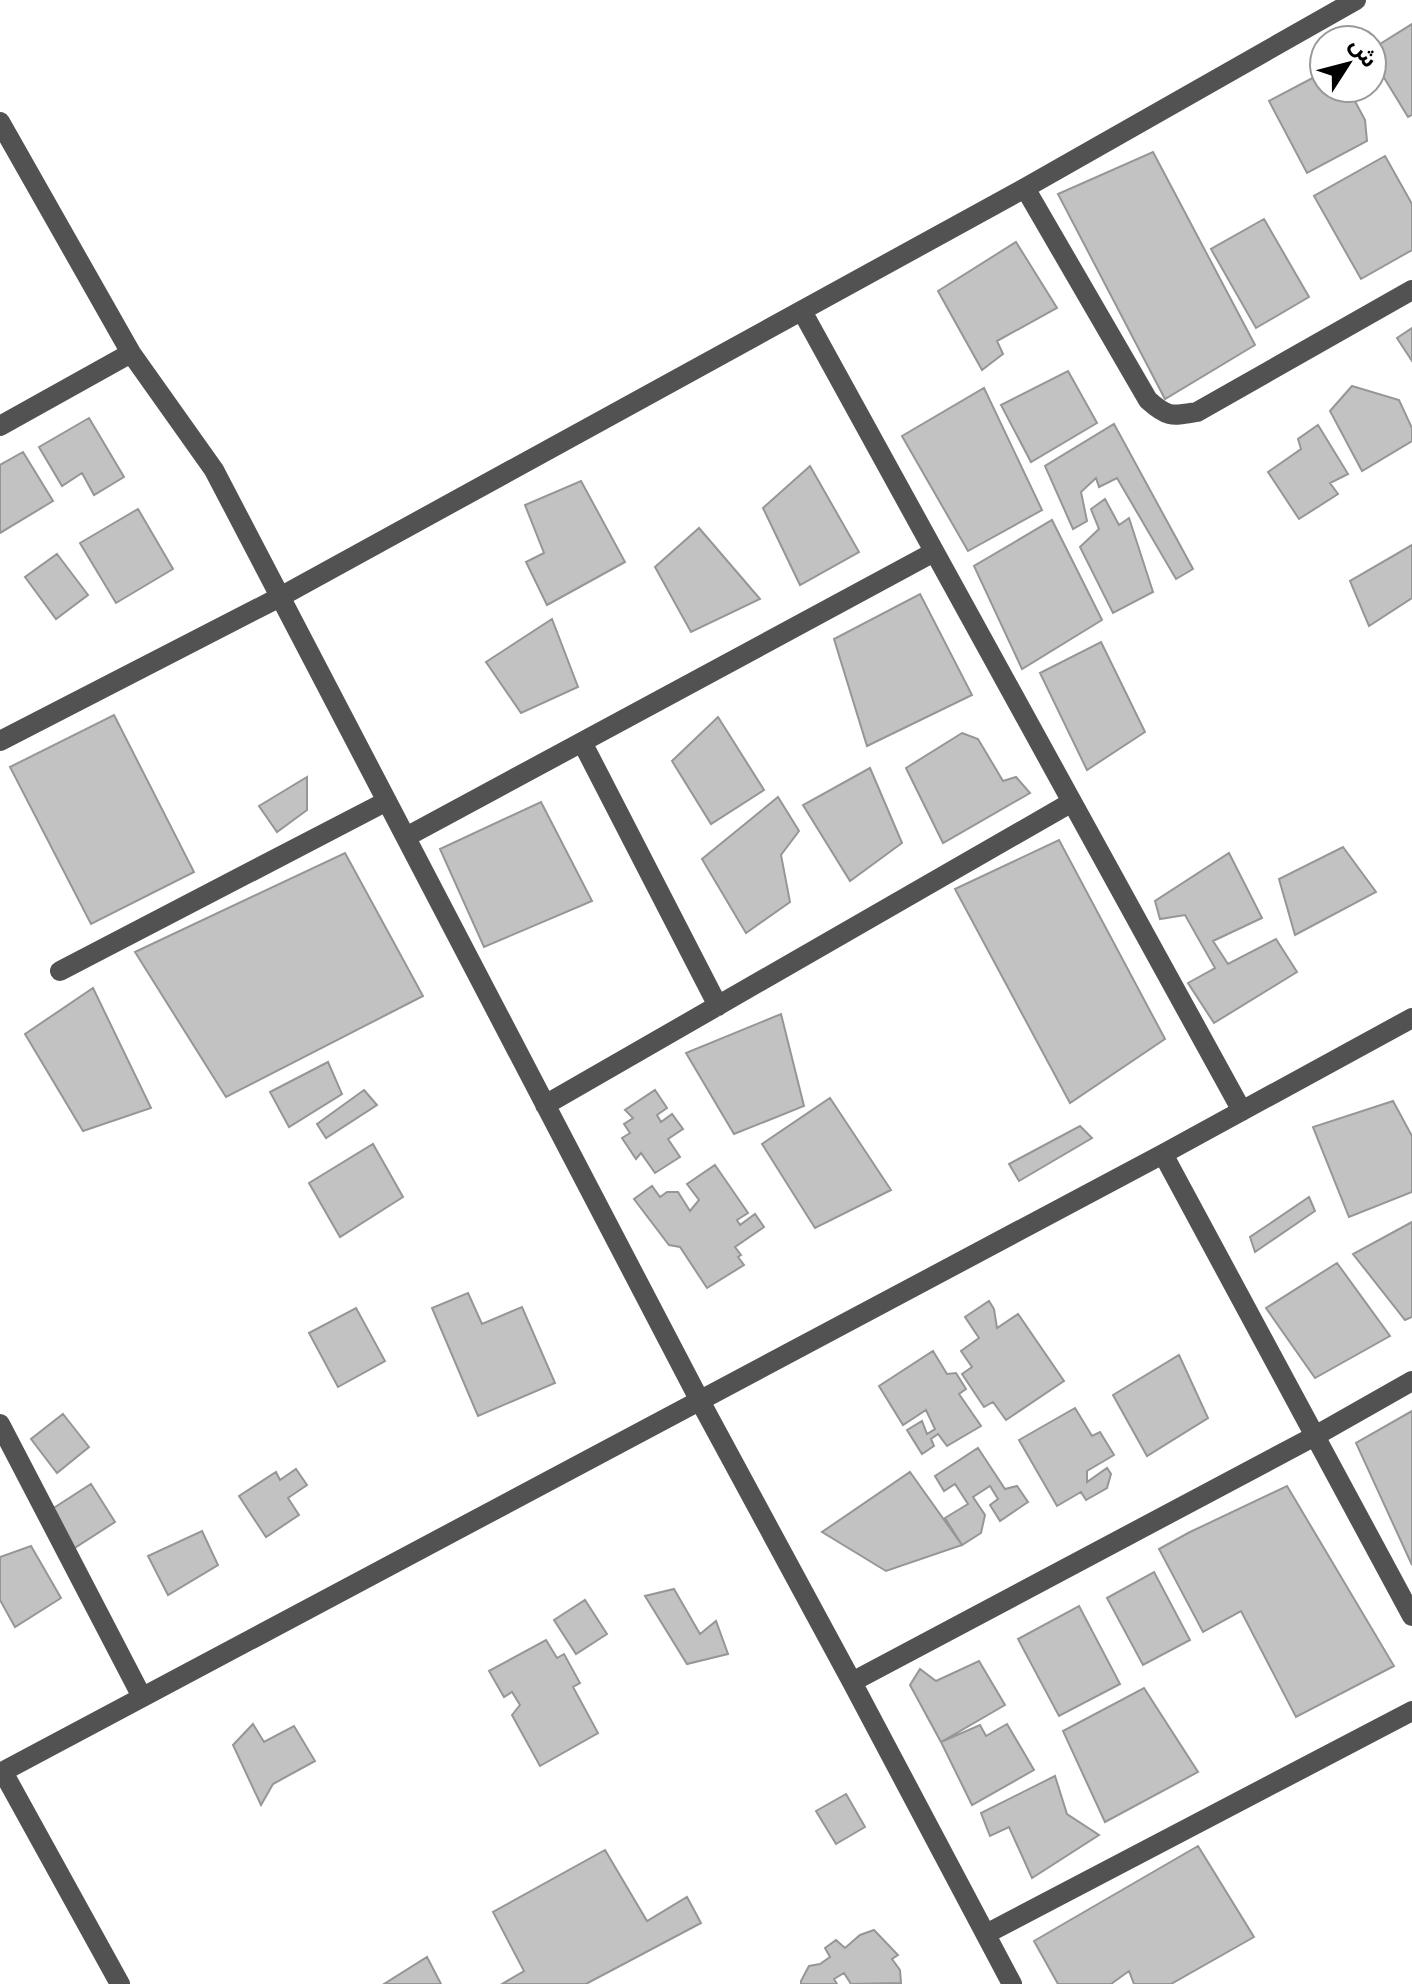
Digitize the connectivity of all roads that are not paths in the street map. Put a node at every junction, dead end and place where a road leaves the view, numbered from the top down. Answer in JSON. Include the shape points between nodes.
{"nodes":[{"id":1,"x":1356,"y":0,"type":"edge"},
{"id":2,"x":0,"y":122,"type":"edge"},
{"id":3,"x":1025,"y":188,"type":"junction"},
{"id":4,"x":1412,"y":290,"type":"edge"},
{"id":5,"x":802,"y":311,"type":"junction"},
{"id":6,"x":131,"y":353,"type":"junction"},
{"id":7,"x":0,"y":426,"type":"edge"},
{"id":8,"x":934,"y":552,"type":"junction"},
{"id":9,"x":280,"y":597,"type":"junction"},
{"id":10,"x":0,"y":741,"type":"edge"},
{"id":11,"x":582,"y":742,"type":"junction"},
{"id":12,"x":387,"y":801,"type":"junction"},
{"id":13,"x":1072,"y":802,"type":"junction"},
{"id":14,"x":406,"y":837,"type":"junction"},
{"id":15,"x":60,"y":971,"type":"dead end"},
{"id":16,"x":718,"y":1006,"type":"junction"},
{"id":17,"x":1412,"y":1018,"type":"edge"},
{"id":18,"x":545,"y":1105,"type":"junction"},
{"id":19,"x":1242,"y":1111,"type":"junction"},
{"id":20,"x":1163,"y":1154,"type":"junction"},
{"id":21,"x":1412,"y":1381,"type":"edge"},
{"id":22,"x":700,"y":1401,"type":"junction"},
{"id":23,"x":0,"y":1424,"type":"edge"},
{"id":24,"x":1315,"y":1436,"type":"junction"},
{"id":25,"x":1412,"y":1616,"type":"edge"},
{"id":26,"x":852,"y":1682,"type":"junction"},
{"id":27,"x":142,"y":1697,"type":"junction"},
{"id":28,"x":1412,"y":1711,"type":"edge"},
{"id":29,"x":1,"y":1772,"type":"edge"},
{"id":30,"x":986,"y":1934,"type":"junction"},
{"id":31,"x":120,"y":1984,"type":"edge"},
{"id":32,"x":1012,"y":1984,"type":"edge"}],
"edges":[{"from":1,"to":3,"type":"street"},
{"from":2,"to":6,"type":"street"},
{"from":3,"to":4,"type":"street","via":[[1148,400],[1162,413],[1197,412]]},
{"from":3,"to":5,"type":"street"},
{"from":5,"to":8,"type":"street"},
{"from":5,"to":9,"type":"street"},
{"from":6,"to":7,"type":"street"},
{"from":6,"to":9,"type":"street","via":[[214,470]]},
{"from":8,"to":11,"type":"street"},
{"from":8,"to":13,"type":"street"},
{"from":9,"to":10,"type":"street"},
{"from":9,"to":12,"type":"street"},
{"from":11,"to":14,"type":"street"},
{"from":11,"to":16,"type":"street"},
{"from":12,"to":14,"type":"street"},
{"from":12,"to":15,"type":"street"},
{"from":13,"to":16,"type":"street"},
{"from":13,"to":19,"type":"street"},
{"from":14,"to":18,"type":"street"},
{"from":16,"to":18,"type":"street"},
{"from":17,"to":19,"type":"street"},
{"from":18,"to":22,"type":"street"},
{"from":19,"to":20,"type":"street"},
{"from":20,"to":22,"type":"street"},
{"from":20,"to":24,"type":"street"},
{"from":21,"to":24,"type":"street"},
{"from":22,"to":26,"type":"street"},
{"from":22,"to":27,"type":"street"},
{"from":23,"to":27,"type":"street"},
{"from":24,"to":25,"type":"street"},
{"from":24,"to":26,"type":"street"},
{"from":26,"to":30,"type":"street"},
{"from":27,"to":29,"type":"street"},
{"from":28,"to":30,"type":"street"},
{"from":29,"to":31,"type":"street"},
{"from":30,"to":32,"type":"street"}]}
